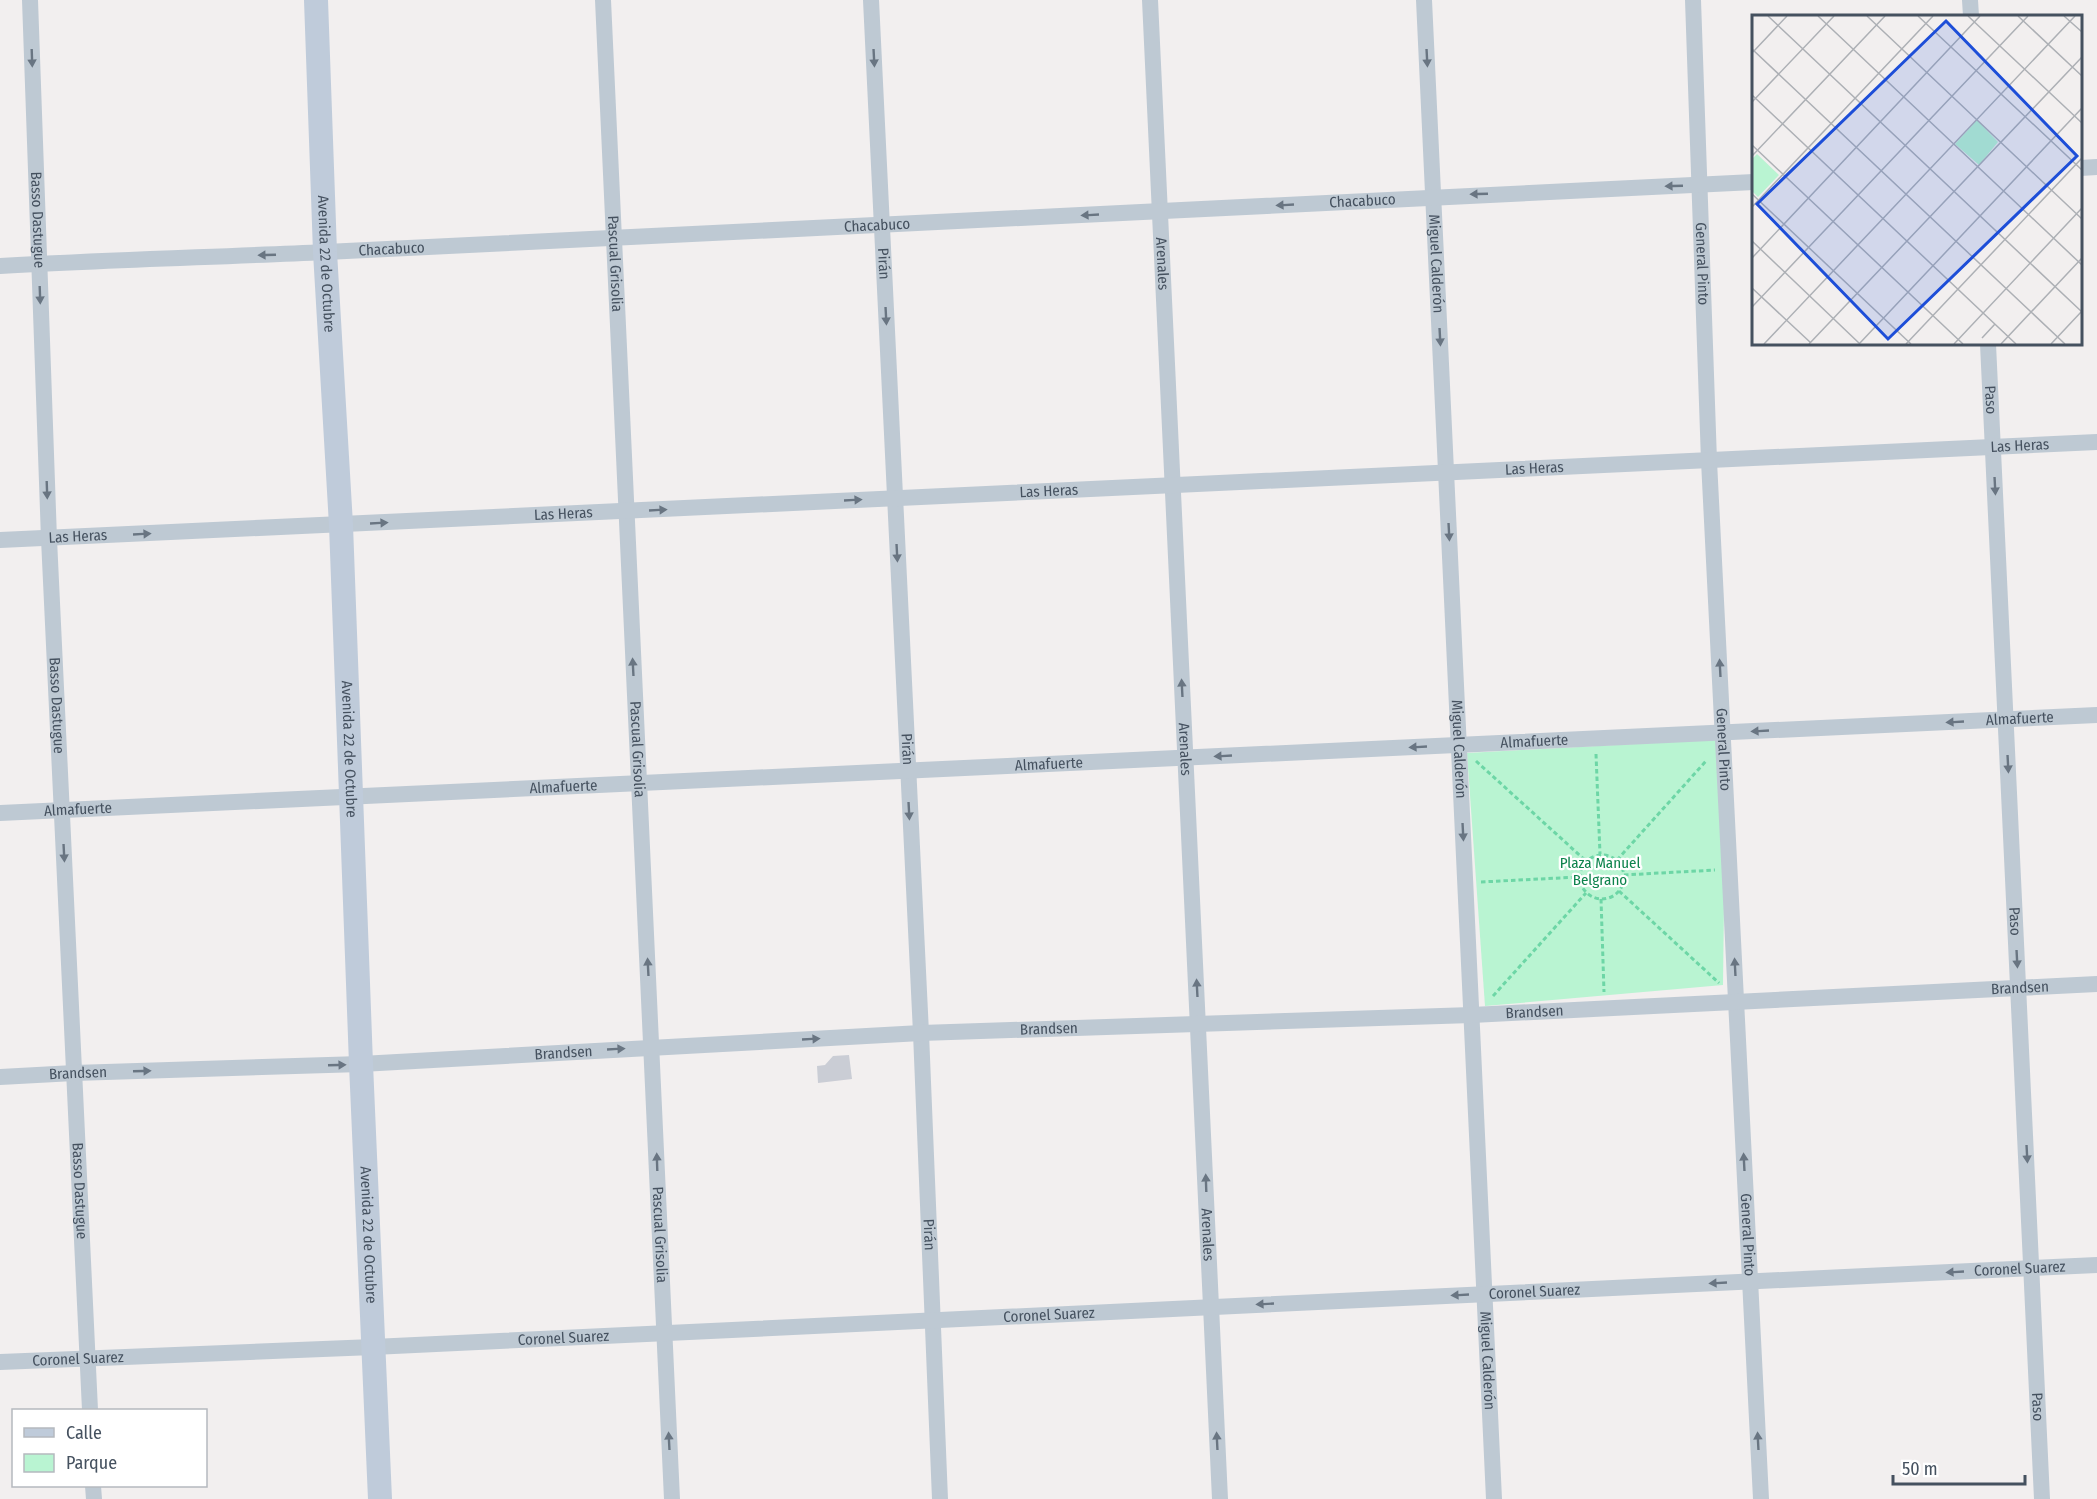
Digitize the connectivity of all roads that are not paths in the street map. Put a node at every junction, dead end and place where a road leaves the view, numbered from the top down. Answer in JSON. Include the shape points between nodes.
{"nodes":[{"id":1,"x":30,"y":0,"type":"edge"},
{"id":2,"x":316,"y":0,"type":"edge"},
{"id":3,"x":603,"y":0,"type":"edge"},
{"id":4,"x":871,"y":0,"type":"edge"},
{"id":5,"x":1150,"y":0,"type":"edge"},
{"id":6,"x":1424,"y":0,"type":"edge"},
{"id":7,"x":1693,"y":0,"type":"edge"},
{"id":8,"x":1970,"y":0,"type":"edge"},
{"id":9,"x":1971,"y":15,"type":"edge"},
{"id":10,"x":2097,"y":167,"type":"edge"},
{"id":11,"x":2082,"y":168,"type":"edge"},
{"id":12,"x":1752,"y":183,"type":"edge"},
{"id":13,"x":1700,"y":185,"type":"junction"},
{"id":14,"x":1433,"y":196,"type":"junction"},
{"id":15,"x":1160,"y":212,"type":"junction"},
{"id":16,"x":882,"y":224,"type":"junction"},
{"id":17,"x":613,"y":237,"type":"junction"},
{"id":18,"x":325,"y":252,"type":"junction"},
{"id":19,"x":39,"y":264,"type":"junction"},
{"id":20,"x":0,"y":266,"type":"edge"},
{"id":21,"x":1988,"y":345,"type":"edge"},
{"id":22,"x":2097,"y":442,"type":"edge"},
{"id":23,"x":1994,"y":447,"type":"junction"},
{"id":24,"x":1709,"y":461,"type":"junction"},
{"id":25,"x":1446,"y":473,"type":"junction"},
{"id":26,"x":1173,"y":486,"type":"junction"},
{"id":27,"x":895,"y":498,"type":"junction"},
{"id":28,"x":626,"y":511,"type":"junction"},
{"id":29,"x":341,"y":525,"type":"junction"},
{"id":30,"x":49,"y":538,"type":"junction"},
{"id":31,"x":0,"y":540,"type":"edge"},
{"id":32,"x":2097,"y":715,"type":"edge"},
{"id":33,"x":2006,"y":719,"type":"junction"},
{"id":34,"x":1723,"y":733,"type":"junction"},
{"id":35,"x":1459,"y":745,"type":"junction"},
{"id":36,"x":1186,"y":758,"type":"junction"},
{"id":37,"x":907,"y":770,"type":"junction"},
{"id":38,"x":639,"y":783,"type":"junction"},
{"id":39,"x":352,"y":796,"type":"junction"},
{"id":40,"x":62,"y":810,"type":"junction"},
{"id":41,"x":0,"y":813,"type":"edge"},
{"id":42,"x":2097,"y":984,"type":"edge"},
{"id":43,"x":2019,"y":988,"type":"junction"},
{"id":44,"x":1736,"y":1001,"type":"junction"},
{"id":45,"x":1472,"y":1015,"type":"junction"},
{"id":46,"x":1199,"y":1024,"type":"junction"},
{"id":47,"x":921,"y":1033,"type":"junction"},
{"id":48,"x":652,"y":1047,"type":"junction"},
{"id":49,"x":361,"y":1064,"type":"junction"},
{"id":50,"x":74,"y":1073,"type":"junction"},
{"id":51,"x":0,"y":1077,"type":"edge"},
{"id":52,"x":2097,"y":1265,"type":"edge"},
{"id":53,"x":2032,"y":1268,"type":"junction"},
{"id":54,"x":1750,"y":1281,"type":"junction"},
{"id":55,"x":1484,"y":1294,"type":"junction"},
{"id":56,"x":1211,"y":1306,"type":"junction"},
{"id":57,"x":933,"y":1319,"type":"junction"},
{"id":58,"x":664,"y":1332,"type":"junction"},
{"id":59,"x":374,"y":1347,"type":"junction"},
{"id":60,"x":87,"y":1359,"type":"junction"},
{"id":61,"x":0,"y":1362,"type":"edge"},
{"id":62,"x":90,"y":1409,"type":"edge"},
{"id":63,"x":380,"y":1499,"type":"edge"},
{"id":64,"x":672,"y":1499,"type":"edge"},
{"id":65,"x":940,"y":1499,"type":"edge"},
{"id":66,"x":1220,"y":1499,"type":"edge"},
{"id":67,"x":1494,"y":1499,"type":"edge"},
{"id":68,"x":1761,"y":1499,"type":"edge"},
{"id":69,"x":2042,"y":1499,"type":"edge"}],
"edges":[{"from":1,"to":19,"type":"street","name":"Basso Dastugue","one_way":true},
{"from":2,"to":18,"type":"main road","name":"Avenida 22 de Octubre"},
{"from":3,"to":17,"type":"street","name":"Pascual Grisolia"},
{"from":4,"to":16,"type":"street","name":"Pirán","one_way":true},
{"from":5,"to":15,"type":"street","name":"Arenales"},
{"from":6,"to":14,"type":"street","name":"Miguel Calderón","one_way":true},
{"from":7,"to":13,"type":"street","name":"General Pinto"},
{"from":8,"to":9,"type":"street"},
{"from":10,"to":11,"type":"street"},
{"from":12,"to":13,"type":"street","name":"Chacabuco"},
{"from":13,"to":14,"type":"street","name":"Chacabuco","one_way":true},
{"from":13,"to":24,"type":"street","name":"General Pinto"},
{"from":14,"to":15,"type":"street","name":"Chacabuco","one_way":true},
{"from":14,"to":25,"type":"street","name":"Miguel Calderón","one_way":true},
{"from":15,"to":16,"type":"street","name":"Chacabuco","one_way":true},
{"from":15,"to":26,"type":"street","name":"Arenales"},
{"from":16,"to":17,"type":"street","name":"Chacabuco"},
{"from":16,"to":27,"type":"street","name":"Pirán","one_way":true},
{"from":17,"to":18,"type":"street","name":"Chacabuco"},
{"from":17,"to":28,"type":"street","name":"Pascual Grisolia"},
{"from":18,"to":19,"type":"street","name":"Chacabuco","one_way":true},
{"from":18,"to":29,"type":"main road","name":"Avenida 22 de Octubre"},
{"from":19,"to":20,"type":"street","name":"Chacabuco"},
{"from":19,"to":30,"type":"street","name":"Basso Dastugue","one_way":true},
{"from":21,"to":23,"type":"street","name":"Paso"},
{"from":22,"to":23,"type":"street","name":"Las Heras"},
{"from":23,"to":24,"type":"street","name":"Las Heras"},
{"from":23,"to":33,"type":"street","name":"Paso","one_way":true},
{"from":24,"to":25,"type":"street","name":"Las Heras"},
{"from":34,"to":24,"type":"street","name":"General Pinto","one_way":true},
{"from":25,"to":26,"type":"street","name":"Las Heras"},
{"from":25,"to":35,"type":"street","name":"Miguel Calderón","one_way":true},
{"from":26,"to":27,"type":"street","name":"Las Heras"},
{"from":36,"to":26,"type":"street","name":"Arenales","one_way":true},
{"from":28,"to":27,"type":"street","name":"Las Heras","one_way":true},
{"from":27,"to":37,"type":"street","name":"Pirán","one_way":true},
{"from":29,"to":28,"type":"street","name":"Las Heras","one_way":true},
{"from":38,"to":28,"type":"street","name":"Pascual Grisolia","one_way":true},
{"from":30,"to":29,"type":"street","name":"Las Heras","one_way":true},
{"from":29,"to":39,"type":"main road","name":"Avenida 22 de Octubre"},
{"from":30,"to":31,"type":"street","name":"Las Heras"},
{"from":30,"to":40,"type":"street","name":"Basso Dastugue"},
{"from":32,"to":33,"type":"street","name":"Almafuerte"},
{"from":33,"to":34,"type":"street","name":"Almafuerte","one_way":true},
{"from":33,"to":43,"type":"street","name":"Paso","one_way":true},
{"from":34,"to":35,"type":"street","name":"Almafuerte"},
{"from":44,"to":34,"type":"street","name":"General Pinto","one_way":true},
{"from":35,"to":36,"type":"street","name":"Almafuerte","one_way":true},
{"from":35,"to":45,"type":"street","name":"Miguel Calderón","one_way":true},
{"from":36,"to":37,"type":"street","name":"Almafuerte"},
{"from":46,"to":36,"type":"street","name":"Arenales","one_way":true},
{"from":37,"to":38,"type":"street","name":"Almafuerte"},
{"from":37,"to":47,"type":"street","name":"Pirán","one_way":true},
{"from":38,"to":39,"type":"street","name":"Almafuerte"},
{"from":48,"to":38,"type":"street","name":"Pascual Grisolia","one_way":true},
{"from":39,"to":40,"type":"street","name":"Almafuerte"},
{"from":39,"to":49,"type":"main road","name":"Avenida 22 de Octubre"},
{"from":40,"to":41,"type":"street","name":"Almafuerte"},
{"from":40,"to":50,"type":"street","name":"Basso Dastugue","one_way":true},
{"from":42,"to":43,"type":"street","name":"Brandsen"},
{"from":43,"to":44,"type":"street","name":"Brandsen"},
{"from":43,"to":53,"type":"street","name":"Paso","one_way":true},
{"from":44,"to":45,"type":"street","name":"Brandsen"},
{"from":54,"to":44,"type":"street","name":"General Pinto","one_way":true},
{"from":45,"to":46,"type":"street","name":"Brandsen"},
{"from":45,"to":55,"type":"street","name":"Miguel Calderón"},
{"from":46,"to":47,"type":"street","name":"Brandsen"},
{"from":56,"to":46,"type":"street","name":"Arenales","one_way":true},
{"from":48,"to":47,"type":"street","name":"Brandsen","one_way":true},
{"from":47,"to":57,"type":"street","name":"Pirán"},
{"from":49,"to":48,"type":"street","name":"Brandsen","one_way":true},
{"from":58,"to":48,"type":"street","name":"Pascual Grisolia","one_way":true},
{"from":50,"to":49,"type":"street","name":"Brandsen","one_way":true},
{"from":49,"to":59,"type":"main road","name":"Avenida 22 de Octubre"},
{"from":50,"to":51,"type":"street","name":"Brandsen"},
{"from":50,"to":60,"type":"street","name":"Basso Dastugue"},
{"from":52,"to":53,"type":"street","name":"Coronel Suarez"},
{"from":53,"to":54,"type":"street","name":"Coronel Suarez","one_way":true},
{"from":53,"to":69,"type":"street","name":"Paso"},
{"from":54,"to":55,"type":"street","name":"Coronel Suarez","one_way":true},
{"from":68,"to":54,"type":"street","name":"General Pinto","one_way":true},
{"from":55,"to":56,"type":"street","name":"Coronel Suarez","one_way":true},
{"from":55,"to":67,"type":"street","name":"Miguel Calderón"},
{"from":56,"to":57,"type":"street","name":"Coronel Suarez"},
{"from":66,"to":56,"type":"street","name":"Arenales","one_way":true},
{"from":57,"to":58,"type":"street","name":"Coronel Suarez"},
{"from":57,"to":65,"type":"street","name":"Pirán"},
{"from":58,"to":59,"type":"street","name":"Coronel Suarez"},
{"from":64,"to":58,"type":"street","name":"Pascual Grisolia","one_way":true},
{"from":59,"to":60,"type":"street","name":"Coronel Suarez"},
{"from":59,"to":63,"type":"main road","name":"Avenida 22 de Octubre"},
{"from":60,"to":61,"type":"street","name":"Coronel Suarez"},
{"from":60,"to":62,"type":"street","name":"Basso Dastugue"}]}
